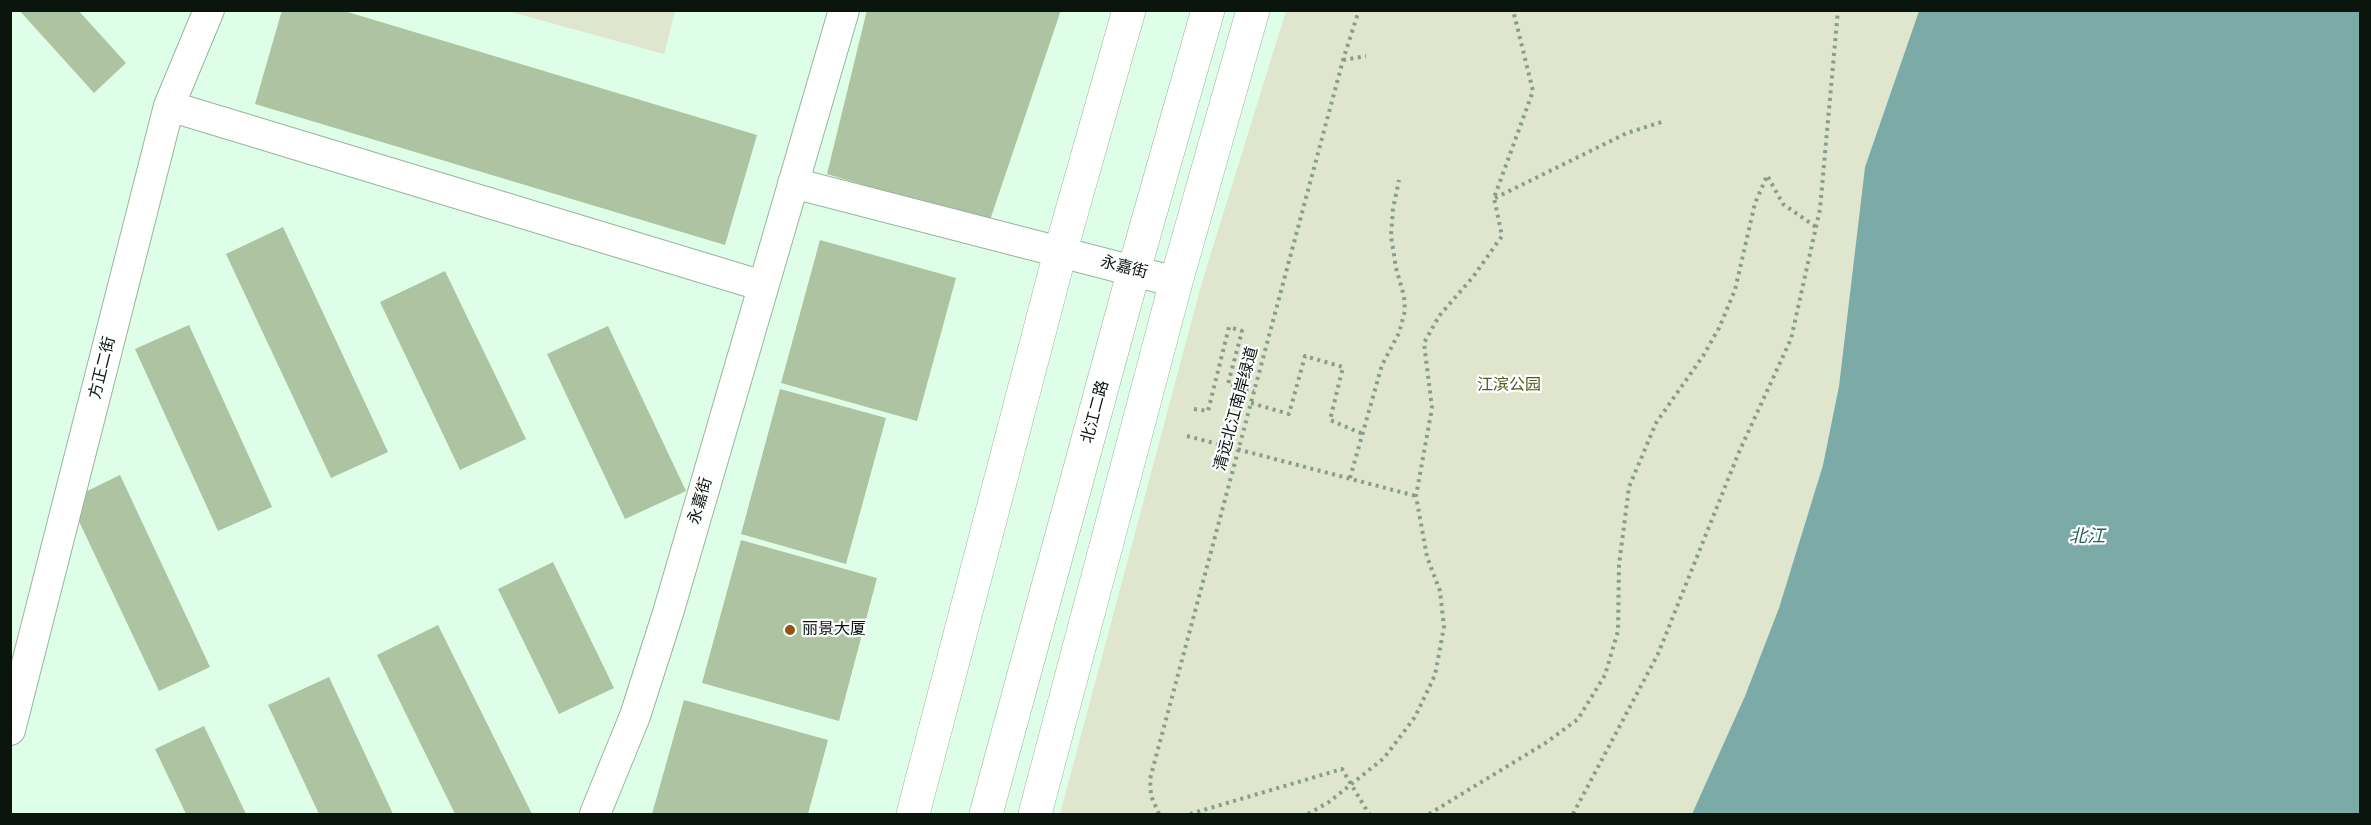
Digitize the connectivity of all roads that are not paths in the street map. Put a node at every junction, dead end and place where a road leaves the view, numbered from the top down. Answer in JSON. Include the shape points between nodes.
{"nodes":[{"id":1,"x":210,"y":10,"type":"edge"},
{"id":2,"x":844,"y":10,"type":"edge"},
{"id":3,"x":1129,"y":10,"type":"edge"},
{"id":4,"x":1208,"y":10,"type":"edge"},
{"id":5,"x":1253,"y":10,"type":"edge"},
{"id":6,"x":169,"y":106,"type":"junction"},
{"id":7,"x":793,"y":183,"type":"junction"},
{"id":8,"x":1060,"y":253,"type":"junction"},
{"id":9,"x":1134,"y":270,"type":"junction"},
{"id":10,"x":1176,"y":282,"type":"junction"},
{"id":11,"x":763,"y":286,"type":"junction"},
{"id":12,"x":10,"y":730,"type":"edge"},
{"id":13,"x":595,"y":814,"type":"edge"},
{"id":14,"x":913,"y":814,"type":"edge"},
{"id":15,"x":986,"y":814,"type":"edge"},
{"id":16,"x":1035,"y":814,"type":"edge"}],
"edges":[{"from":1,"to":6,"type":"street","name":"方正二街"},
{"from":2,"to":7,"type":"street","name":"永嘉街"},
{"from":3,"to":8,"type":"main road"},
{"from":4,"to":9,"type":"main road","name":"北江二路"},
{"from":5,"to":10,"type":"main road"},
{"from":6,"to":11,"type":"street"},
{"from":6,"to":12,"type":"street","name":"方正二街"},
{"from":7,"to":8,"type":"street","name":"永嘉街"},
{"from":7,"to":11,"type":"street","name":"永嘉街"},
{"from":8,"to":9,"type":"street","name":"永嘉街"},
{"from":8,"to":14,"type":"main road"},
{"from":9,"to":10,"type":"street","name":"永嘉街"},
{"from":9,"to":15,"type":"main road","name":"北江二路"},
{"from":10,"to":16,"type":"main road"},
{"from":11,"to":13,"type":"street","name":"永嘉街","via":[[635,717]]}]}
